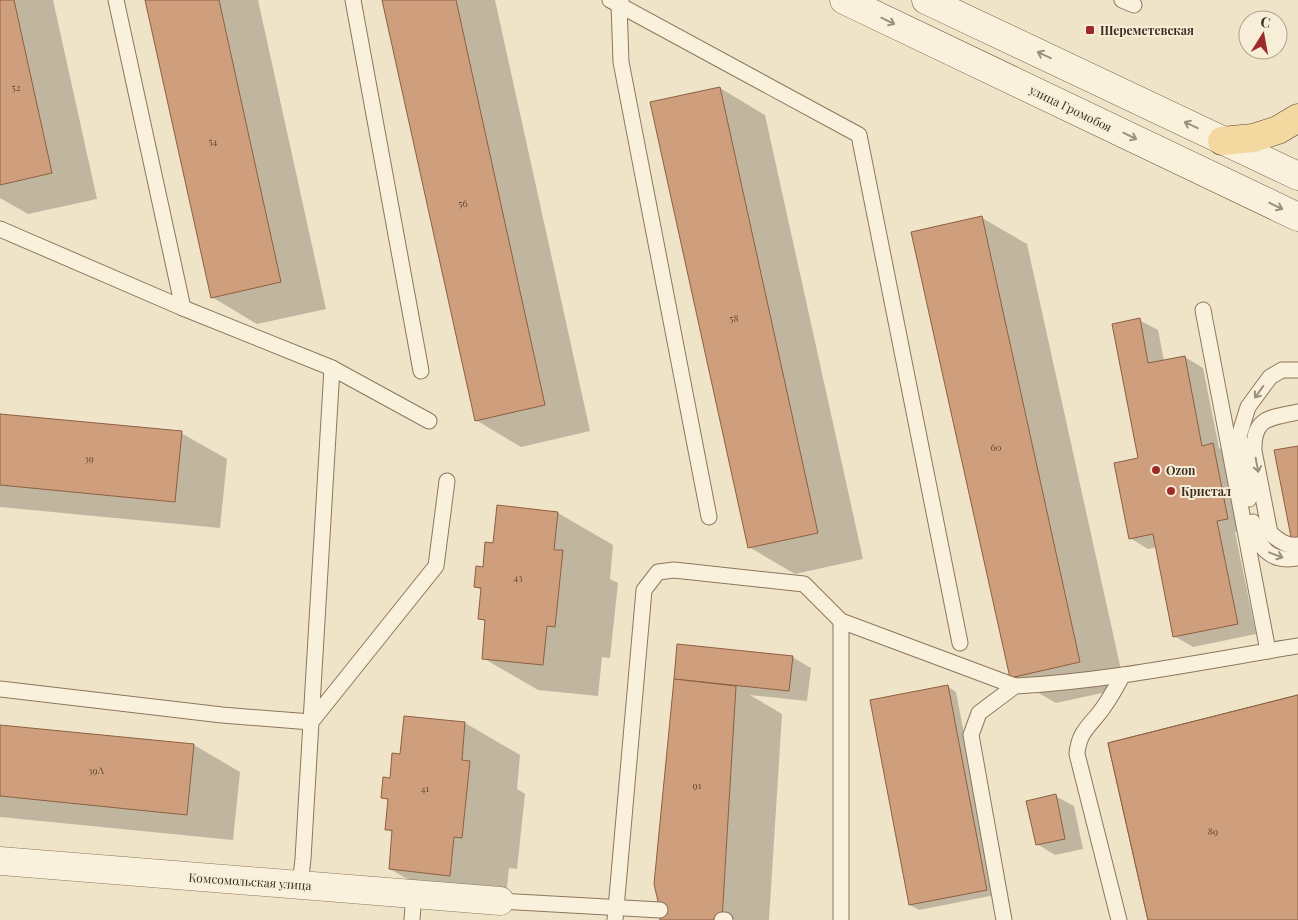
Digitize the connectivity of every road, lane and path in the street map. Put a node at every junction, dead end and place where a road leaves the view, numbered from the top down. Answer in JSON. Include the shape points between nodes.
{"nodes":[{"id":1,"x":116,"y":0,"type":"edge"},
{"id":2,"x":353,"y":0,"type":"edge"},
{"id":3,"x":844,"y":0,"type":"edge"},
{"id":4,"x":926,"y":0,"type":"edge"},
{"id":5,"x":1122,"y":0,"type":"edge"},
{"id":6,"x":1133,"y":0,"type":"edge"},
{"id":7,"x":617,"y":1,"type":"edge"},
{"id":8,"x":1298,"y":118,"type":"edge"},
{"id":9,"x":1222,"y":141,"type":"junction"},
{"id":10,"x":1298,"y":176,"type":"edge"},
{"id":11,"x":1298,"y":217,"type":"edge"},
{"id":12,"x":0,"y":230,"type":"edge"},
{"id":13,"x":183,"y":308,"type":"junction"},
{"id":14,"x":1203,"y":310,"type":"dead end"},
{"id":15,"x":332,"y":368,"type":"junction"},
{"id":16,"x":1298,"y":370,"type":"edge"},
{"id":17,"x":421,"y":371,"type":"dead end"},
{"id":18,"x":1298,"y":412,"type":"edge"},
{"id":19,"x":429,"y":420,"type":"dead end"},
{"id":20,"x":447,"y":482,"type":"dead end"},
{"id":21,"x":709,"y":517,"type":"dead end"},
{"id":22,"x":1298,"y":545,"type":"edge"},
{"id":23,"x":1298,"y":558,"type":"edge"},
{"id":24,"x":841,"y":621,"type":"junction"},
{"id":25,"x":960,"y":643,"type":"dead end"},
{"id":26,"x":1298,"y":646,"type":"edge"},
{"id":27,"x":1268,"y":651,"type":"junction"},
{"id":28,"x":1124,"y":675,"type":"junction"},
{"id":29,"x":1015,"y":686,"type":"junction"},
{"id":30,"x":0,"y":689,"type":"edge"},
{"id":31,"x":311,"y":722,"type":"junction"},
{"id":32,"x":0,"y":861,"type":"edge"},
{"id":33,"x":300,"y":885,"type":"junction"},
{"id":34,"x":500,"y":901,"type":"joint"},
{"id":35,"x":413,"y":907,"type":"edge"},
{"id":36,"x":660,"y":910,"type":"dead end"},
{"id":37,"x":616,"y":914,"type":"edge"},
{"id":38,"x":842,"y":920,"type":"edge"},
{"id":39,"x":1004,"y":920,"type":"edge"},
{"id":40,"x":1119,"y":920,"type":"edge"}],
"edges":[{"from":1,"to":13,"type":"lane"},
{"from":2,"to":17,"type":"lane"},
{"from":3,"to":11,"type":"main road","name":"улица Громобоя","one_way":true},
{"from":9,"to":4,"type":"main road","one_way":true},
{"from":5,"to":6,"type":"lane","via":[[1134,5]]},
{"from":7,"to":21,"type":"lane","via":[[621,62]]},
{"from":7,"to":25,"type":"lane","via":[[859,135]]},
{"from":8,"to":9,"type":"main road","via":[[1278,130],[1253,138]]},
{"from":9,"to":10,"type":"main road"},
{"from":12,"to":13,"type":"lane"},
{"from":13,"to":15,"type":"lane"},
{"from":14,"to":27,"type":"lane"},
{"from":15,"to":19,"type":"lane"},
{"from":15,"to":31,"type":"lane"},
{"from":16,"to":23,"type":"lane","one_way":true,"via":[[1282,370],[1270,377],[1248,407],[1239,436],[1255,535],[1261,548],[1274,557]]},
{"from":18,"to":22,"type":"lane","one_way":true,"via":[[1269,418],[1258,425],[1254,437],[1270,533],[1278,540]]},
{"from":20,"to":31,"type":"lane","via":[[436,566]]},
{"from":24,"to":29,"type":"lane"},
{"from":24,"to":37,"type":"lane","via":[[804,584],[674,570],[658,572],[644,590]]},
{"from":24,"to":38,"type":"lane"},
{"from":26,"to":27,"type":"lane"},
{"from":27,"to":28,"type":"lane"},
{"from":28,"to":29,"type":"lane"},
{"from":28,"to":40,"type":"lane","via":[[1078,741],[1078,754]]},
{"from":29,"to":39,"type":"lane","via":[[979,713],[971,735]]},
{"from":30,"to":31,"type":"lane"},
{"from":31,"to":33,"type":"lane"},
{"from":32,"to":33,"type":"main road","name":"Комсомольская улица"},
{"from":33,"to":35,"type":"main road","name":"Комсомольская улица"},
{"from":34,"to":35,"type":"main road","name":"Комсомольская улица"},
{"from":34,"to":37,"type":"lane"},
{"from":36,"to":37,"type":"lane"}]}
